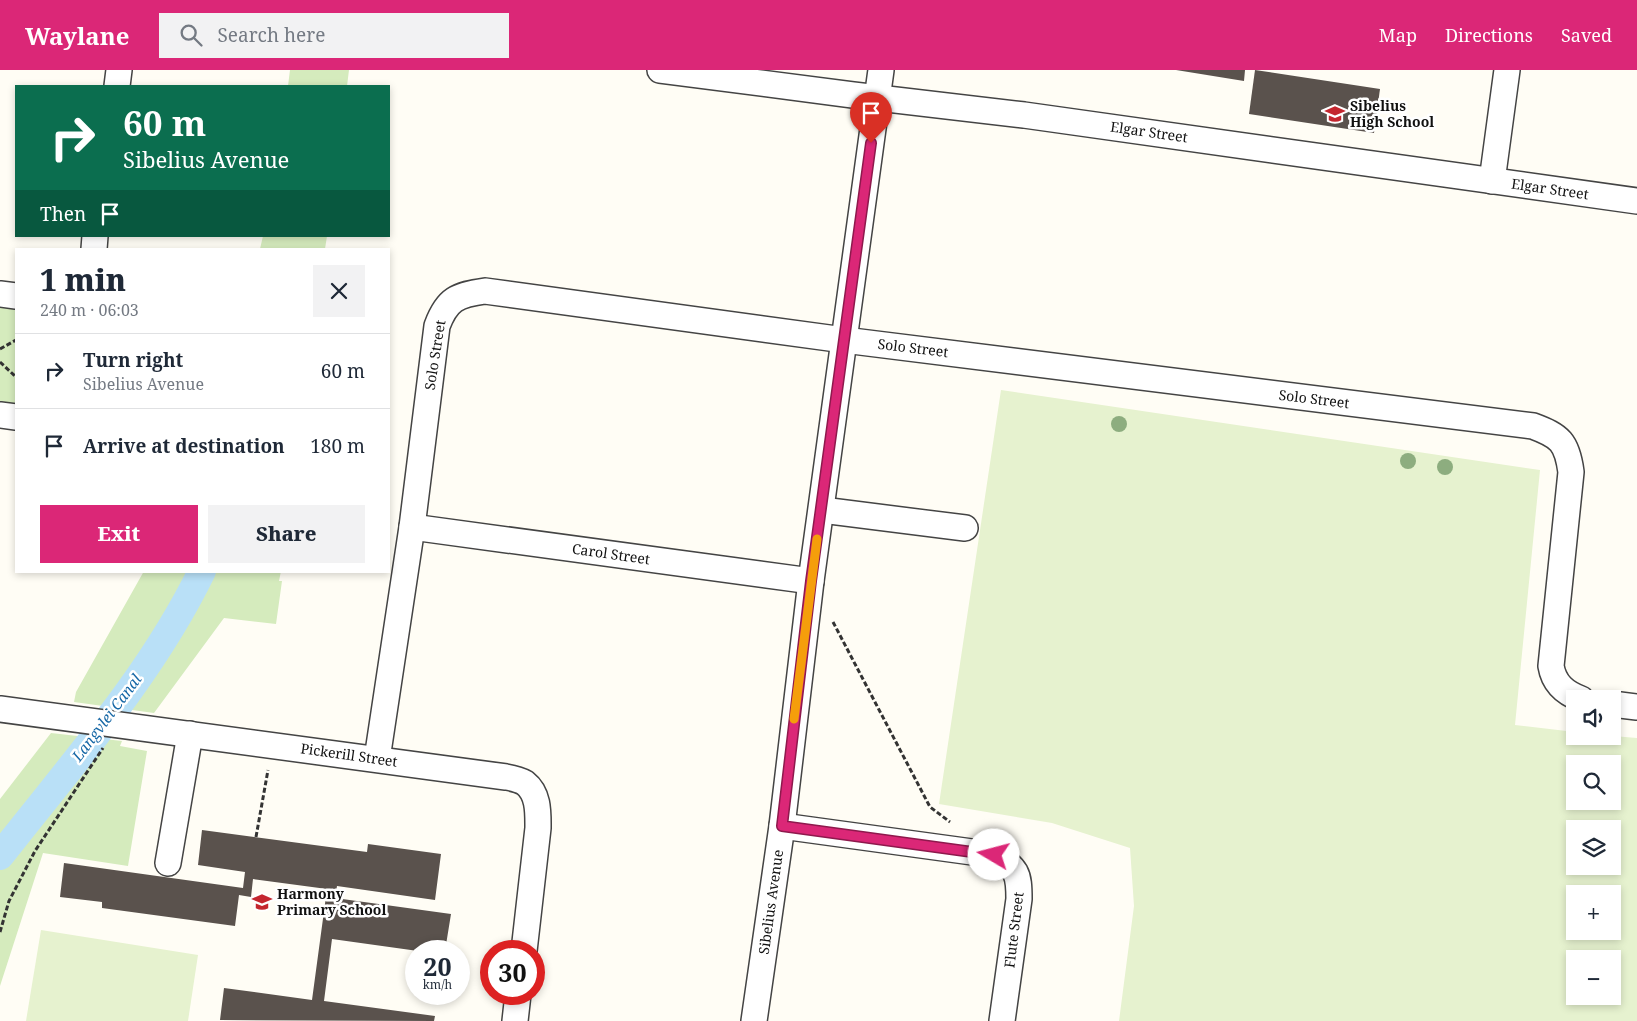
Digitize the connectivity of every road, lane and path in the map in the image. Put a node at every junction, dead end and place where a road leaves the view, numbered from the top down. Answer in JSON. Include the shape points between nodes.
{"nodes":[{"id":1,"x":119,"y":70,"type":"edge"},
{"id":2,"x":660,"y":70,"type":"edge"},
{"id":3,"x":881,"y":70,"type":"edge"},
{"id":4,"x":1507,"y":70,"type":"edge"},
{"id":5,"x":117,"y":85,"type":"edge"},
{"id":6,"x":877,"y":98,"type":"junction"},
{"id":7,"x":1492,"y":181,"type":"junction"},
{"id":8,"x":1637,"y":201,"type":"edge"},
{"id":9,"x":0,"y":294,"type":"edge"},
{"id":10,"x":15,"y":296,"type":"edge"},
{"id":11,"x":844,"y":340,"type":"junction"},
{"id":12,"x":15,"y":341,"type":"edge"},
{"id":13,"x":0,"y":349,"type":"edge"},
{"id":14,"x":0,"y":362,"type":"edge"},
{"id":15,"x":15,"y":376,"type":"edge"},
{"id":16,"x":0,"y":415,"type":"edge"},
{"id":17,"x":15,"y":417,"type":"edge"},
{"id":18,"x":822,"y":510,"type":"junction"},
{"id":19,"x":412,"y":527,"type":"junction"},
{"id":20,"x":965,"y":528,"type":"dead end"},
{"id":21,"x":811,"y":581,"type":"junction"},
{"id":22,"x":829,"y":616,"type":"dead end"},
{"id":23,"x":1566,"y":691,"type":"edge"},
{"id":24,"x":1621,"y":705,"type":"edge"},
{"id":25,"x":1637,"y":708,"type":"edge"},
{"id":26,"x":0,"y":709,"type":"edge"},
{"id":27,"x":119,"y":724,"type":"junction"},
{"id":28,"x":190,"y":734,"type":"junction"},
{"id":29,"x":272,"y":745,"type":"junction"},
{"id":30,"x":377,"y":759,"type":"junction"},
{"id":31,"x":954,"y":825,"type":"dead end"},
{"id":32,"x":782,"y":826,"type":"junction"},
{"id":33,"x":256,"y":837,"type":"dead end"},
{"id":34,"x":168,"y":863,"type":"dead end"},
{"id":35,"x":0,"y":932,"type":"edge"},
{"id":36,"x":525,"y":940,"type":"edge"},
{"id":37,"x":517,"y":1005,"type":"edge"},
{"id":38,"x":515,"y":1021,"type":"edge"},
{"id":39,"x":754,"y":1021,"type":"edge"},
{"id":40,"x":1002,"y":1021,"type":"edge"}],
"edges":[{"from":1,"to":5,"type":"street"},
{"from":2,"to":6,"type":"street","name":"Elgar Street"},
{"from":3,"to":6,"type":"street","name":"Sibelius Avenue"},
{"from":4,"to":7,"type":"street"},
{"from":6,"to":7,"type":"street","name":"Elgar Street","via":[[1024,115]]},
{"from":6,"to":11,"type":"street","name":"Sibelius Avenue"},
{"from":7,"to":8,"type":"street","name":"Elgar Street"},
{"from":9,"to":10,"type":"street"},
{"from":11,"to":18,"type":"street","name":"Sibelius Avenue"},
{"from":11,"to":19,"type":"street","name":"Solo Street","via":[[485,291],[455,299],[444,309],[436,326]]},
{"from":11,"to":23,"type":"street","name":"Solo Street","via":[[1533,426],[1552,433],[1564,445],[1570,472],[1551,666],[1553,677]]},
{"from":12,"to":13,"type":"path"},
{"from":14,"to":15,"type":"path"},
{"from":16,"to":17,"type":"street"},
{"from":18,"to":20,"type":"street"},
{"from":18,"to":21,"type":"street","name":"Sibelius Avenue"},
{"from":19,"to":21,"type":"street","name":"Carol Street"},
{"from":19,"to":30,"type":"street","name":"Solo Street"},
{"from":21,"to":32,"type":"street","name":"Sibelius Avenue"},
{"from":22,"to":31,"type":"path","via":[[930,807]]},
{"from":24,"to":25,"type":"street"},
{"from":26,"to":27,"type":"street","name":"Pickerill Street"},
{"from":27,"to":28,"type":"street","name":"Pickerill Street"},
{"from":27,"to":35,"type":"path","via":[[35,850],[9,901]]},
{"from":28,"to":29,"type":"street","name":"Pickerill Street"},
{"from":28,"to":34,"type":"street"},
{"from":29,"to":30,"type":"street","name":"Pickerill Street"},
{"from":29,"to":33,"type":"path"},
{"from":30,"to":36,"type":"street","name":"Pickerill Street","via":[[506,776],[524,782],[534,793],[538,828]]},
{"from":32,"to":39,"type":"street","name":"Sibelius Avenue"},
{"from":32,"to":40,"type":"street","name":"Flute Street","via":[[994,855],[1005,861],[1015,870],[1019,899]]},
{"from":37,"to":38,"type":"street"}]}
